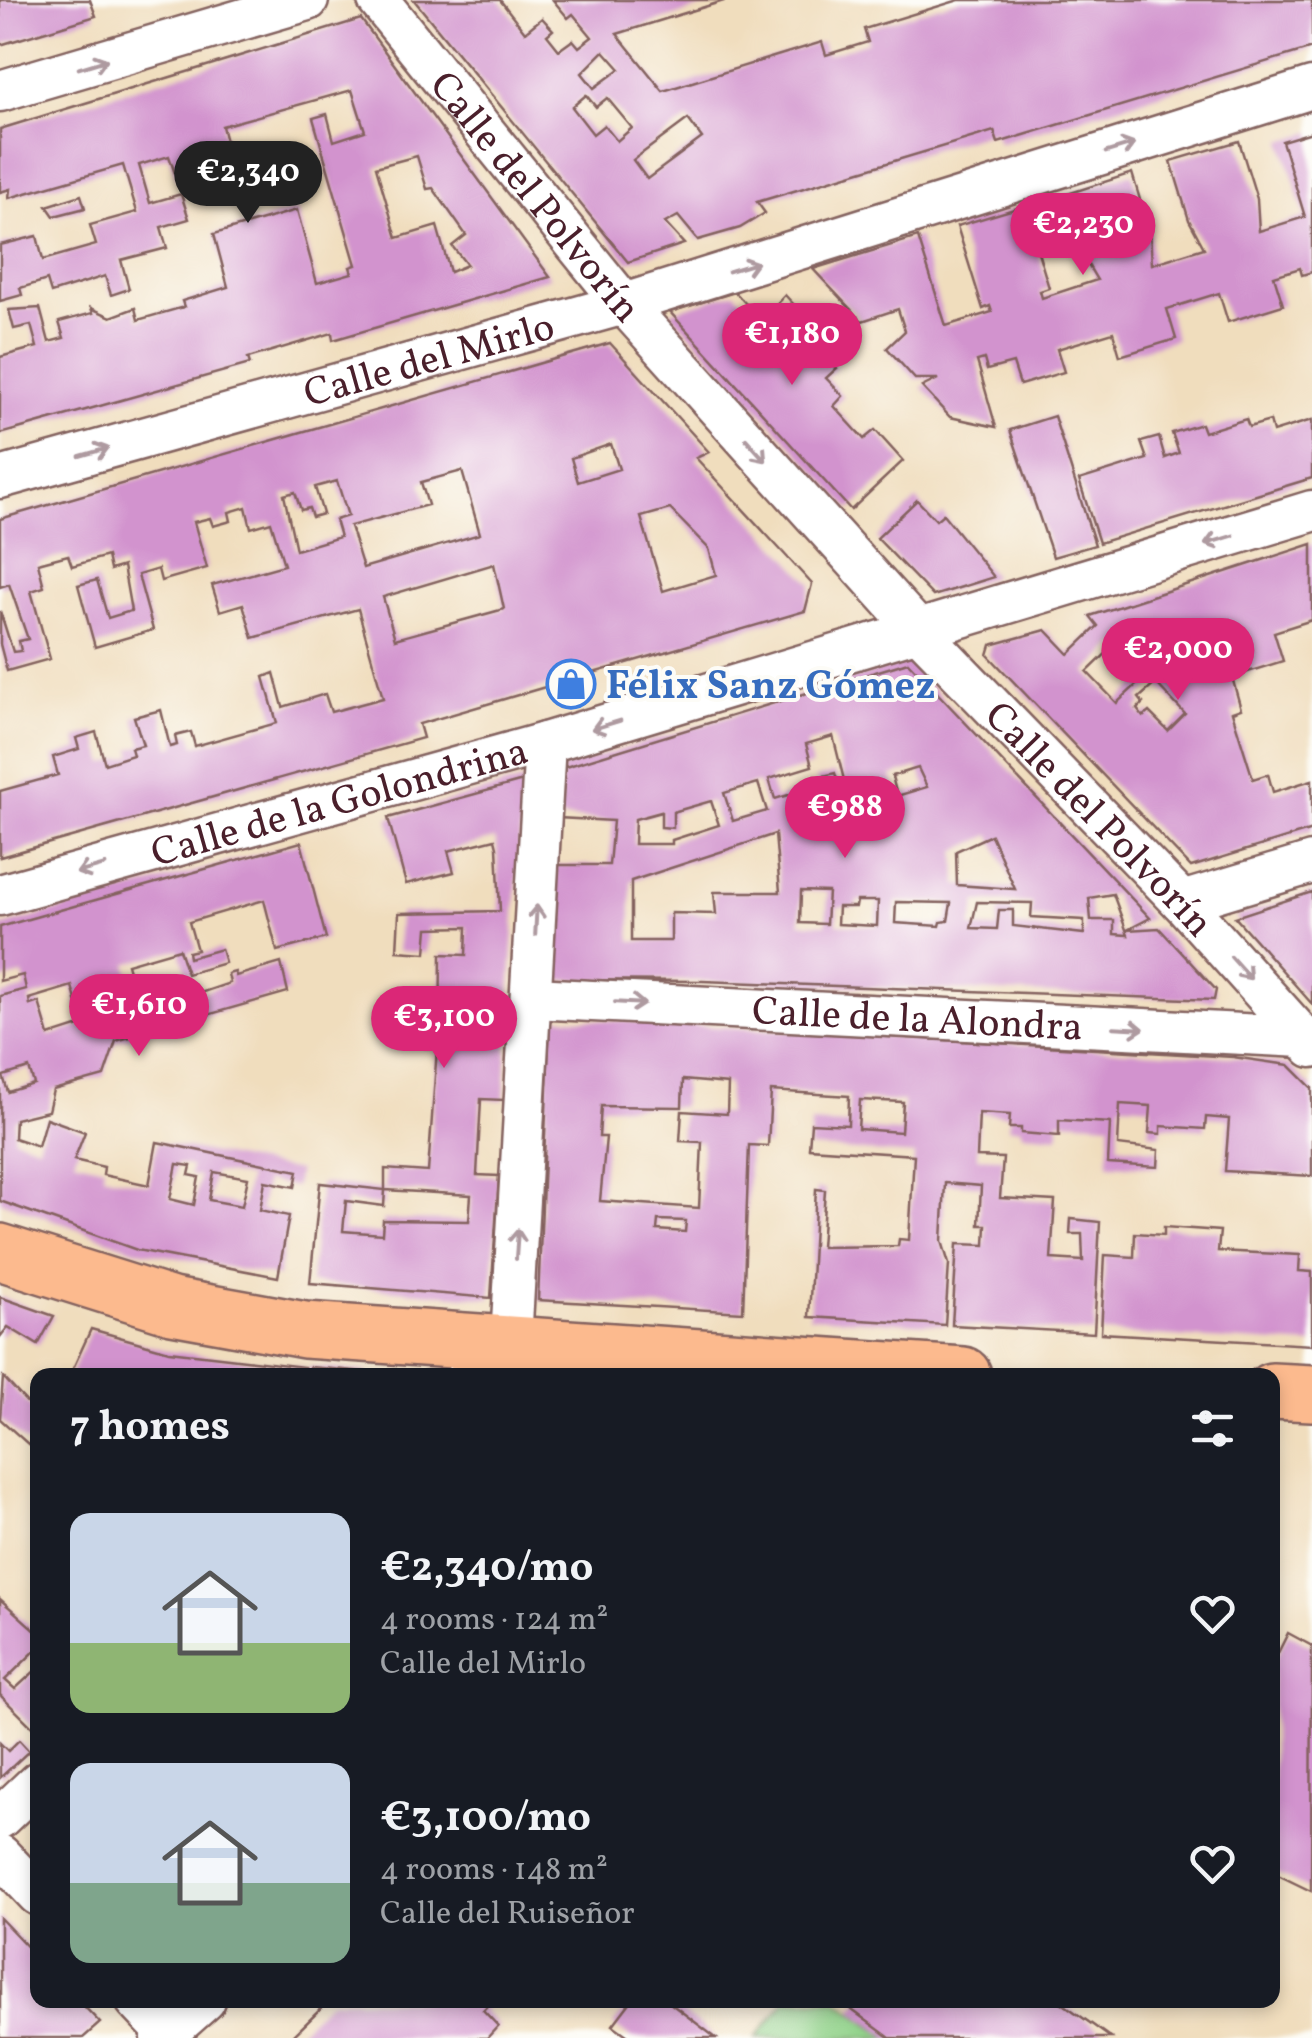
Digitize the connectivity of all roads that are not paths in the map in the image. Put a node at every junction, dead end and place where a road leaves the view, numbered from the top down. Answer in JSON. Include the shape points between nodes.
{"nodes":[{"id":1,"x":308,"y":0,"type":"edge"},
{"id":2,"x":378,"y":0,"type":"edge"},
{"id":3,"x":1312,"y":88,"type":"edge"},
{"id":4,"x":0,"y":92,"type":"edge"},
{"id":5,"x":624,"y":304,"type":"junction"},
{"id":6,"x":0,"y":478,"type":"edge"},
{"id":7,"x":1312,"y":511,"type":"edge"},
{"id":8,"x":919,"y":632,"type":"junction"},
{"id":9,"x":544,"y":743,"type":"junction"},
{"id":10,"x":1312,"y":862,"type":"edge"},
{"id":11,"x":0,"y":895,"type":"edge"},
{"id":12,"x":1182,"y":902,"type":"junction"},
{"id":13,"x":533,"y":998,"type":"junction"},
{"id":14,"x":1308,"y":1042,"type":"edge"},
{"id":15,"x":0,"y":1252,"type":"edge"},
{"id":16,"x":511,"y":1341,"type":"junction"},
{"id":17,"x":476,"y":1368,"type":"edge"},
{"id":18,"x":821,"y":1368,"type":"edge"},
{"id":19,"x":1280,"y":1392,"type":"edge"},
{"id":20,"x":1312,"y":1393,"type":"edge"},
{"id":21,"x":30,"y":1790,"type":"edge"},
{"id":22,"x":0,"y":1818,"type":"edge"},
{"id":23,"x":0,"y":1854,"type":"edge"},
{"id":24,"x":30,"y":1886,"type":"edge"},
{"id":25,"x":142,"y":2008,"type":"edge"},
{"id":26,"x":196,"y":2008,"type":"edge"},
{"id":27,"x":165,"y":2036,"type":"edge"}],
"edges":[{"from":4,"to":1,"type":"street","one_way":true},
{"from":2,"to":5,"type":"street","name":"Calle del Polvorín"},
{"from":5,"to":3,"type":"street","name":"Calle del Mirlo","one_way":true},
{"from":6,"to":5,"type":"street","name":"Calle del Mirlo","one_way":true},
{"from":5,"to":8,"type":"street","name":"Calle del Polvorín","one_way":true},
{"from":7,"to":8,"type":"street","name":"Calle de la Golondrina","one_way":true},
{"from":8,"to":9,"type":"street","name":"Calle de la Golondrina","one_way":true},
{"from":8,"to":12,"type":"street","name":"Calle del Polvorín"},
{"from":9,"to":11,"type":"street","name":"Calle de la Golondrina","one_way":true},
{"from":13,"to":9,"type":"street","one_way":true},
{"from":10,"to":12,"type":"street"},
{"from":12,"to":14,"type":"street","name":"Calle del Polvorín","one_way":true},
{"from":13,"to":14,"type":"street","name":"Calle de la Alondra","one_way":true},
{"from":16,"to":13,"type":"street","one_way":true},
{"from":15,"to":16,"type":"main road","via":[[191,1310],[305,1330]]},
{"from":16,"to":17,"type":"street"},
{"from":16,"to":18,"type":"main road"},
{"from":19,"to":20,"type":"main road"},
{"from":21,"to":22,"type":"street"},
{"from":23,"to":24,"type":"street"},
{"from":25,"to":27,"type":"street"},
{"from":26,"to":27,"type":"street"}]}
